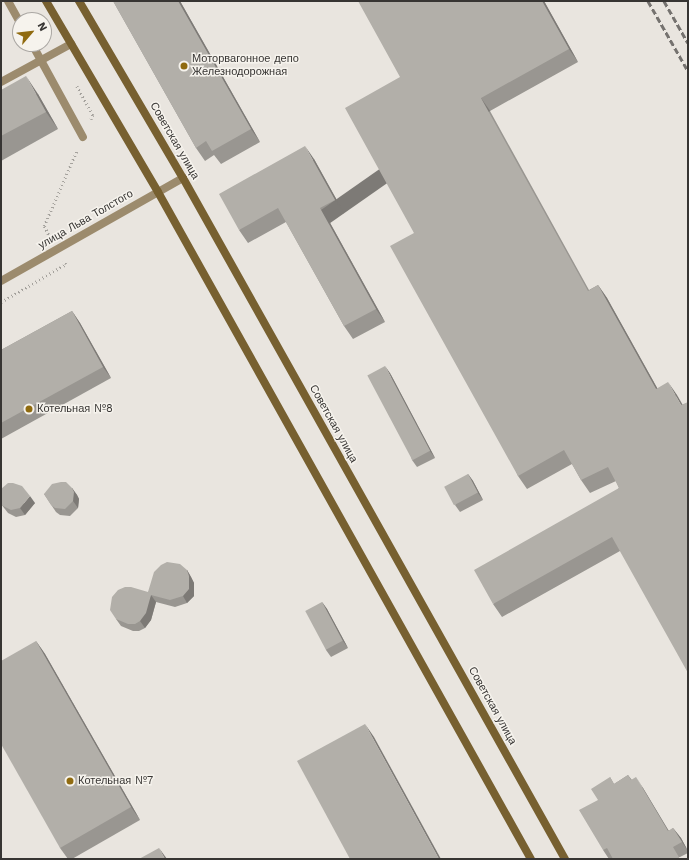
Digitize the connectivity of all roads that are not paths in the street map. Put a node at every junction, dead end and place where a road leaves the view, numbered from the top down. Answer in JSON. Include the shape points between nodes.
{"nodes":[{"id":1,"x":8,"y":1,"type":"edge"},
{"id":2,"x":46,"y":1,"type":"edge"},
{"id":3,"x":79,"y":1,"type":"edge"},
{"id":4,"x":14,"y":12,"type":"edge"},
{"id":5,"x":71,"y":44,"type":"junction"},
{"id":6,"x":36,"y":52,"type":"edge"},
{"id":7,"x":41,"y":60,"type":"junction"},
{"id":8,"x":1,"y":82,"type":"edge"},
{"id":9,"x":83,"y":137,"type":"road end"},
{"id":10,"x":183,"y":178,"type":"junction"},
{"id":11,"x":158,"y":192,"type":"junction"},
{"id":12,"x":1,"y":281,"type":"edge"},
{"id":13,"x":531,"y":859,"type":"edge"},
{"id":14,"x":565,"y":859,"type":"edge"}],
"edges":[{"from":1,"to":4,"type":"street"},
{"from":2,"to":5,"type":"main road"},
{"from":3,"to":10,"type":"main road","name":"Советская улица"},
{"from":5,"to":7,"type":"street"},
{"from":5,"to":11,"type":"main road"},
{"from":6,"to":7,"type":"street"},
{"from":7,"to":8,"type":"street"},
{"from":7,"to":9,"type":"street"},
{"from":10,"to":11,"type":"street","name":"улица Льва Толстого"},
{"from":10,"to":14,"type":"main road","name":"Советская улица"},
{"from":11,"to":12,"type":"street","name":"улица Льва Толстого"},
{"from":11,"to":13,"type":"main road"}]}
